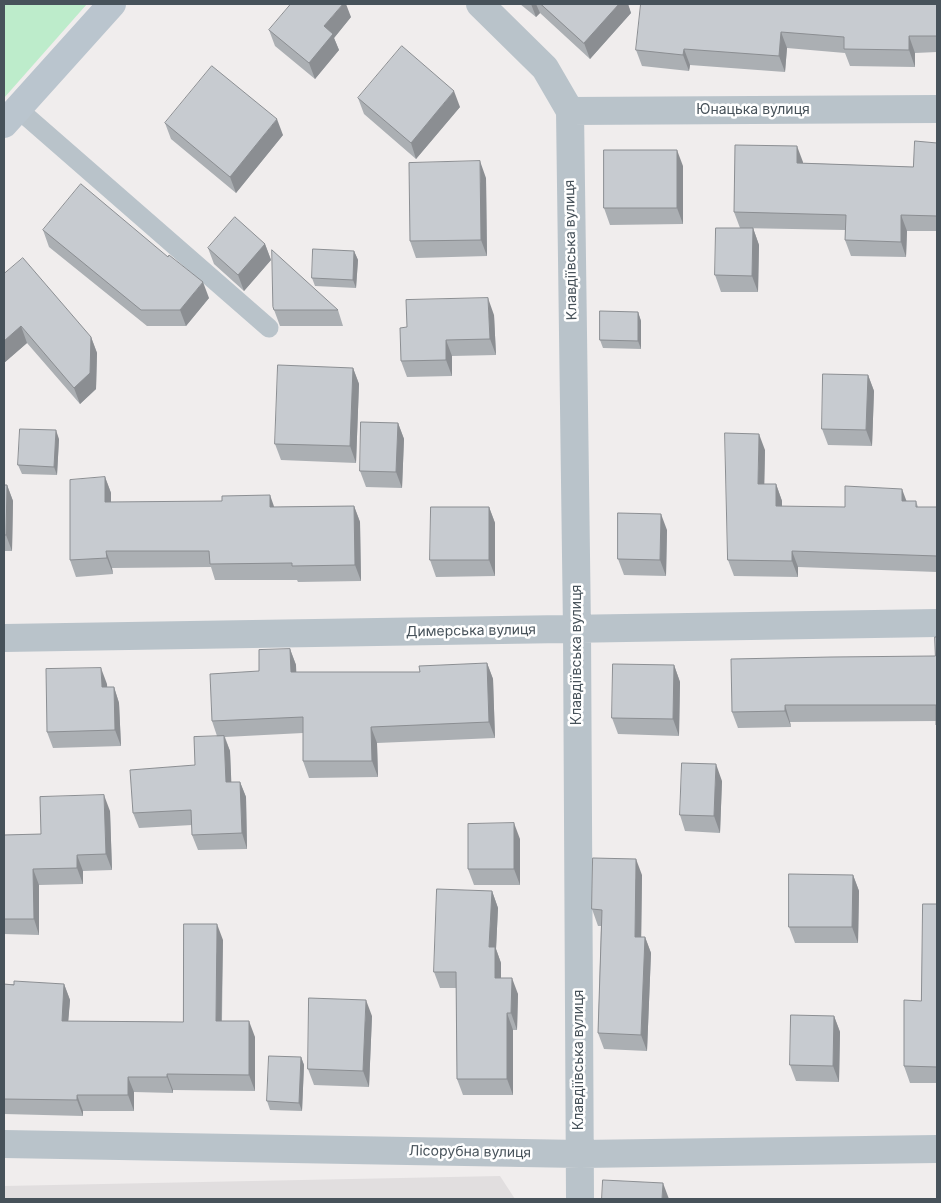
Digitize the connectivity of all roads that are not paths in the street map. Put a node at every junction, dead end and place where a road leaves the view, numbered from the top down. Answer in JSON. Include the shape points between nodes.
{"nodes":[{"id":1,"x":112,"y":4,"type":"edge"},
{"id":2,"x":480,"y":4,"type":"edge"},
{"id":3,"x":937,"y":109,"type":"edge"},
{"id":4,"x":570,"y":111,"type":"junction"},
{"id":5,"x":11,"y":117,"type":"edge"},
{"id":6,"x":269,"y":328,"type":"dead end"},
{"id":7,"x":937,"y":623,"type":"edge"},
{"id":8,"x":577,"y":629,"type":"junction"},
{"id":9,"x":4,"y":638,"type":"edge"},
{"id":10,"x":4,"y":1144,"type":"edge"},
{"id":11,"x":937,"y":1150,"type":"edge"},
{"id":12,"x":580,"y":1154,"type":"junction"},
{"id":13,"x":580,"y":1199,"type":"edge"}],
"edges":[{"from":1,"to":5,"type":"street"},
{"from":2,"to":4,"type":"street","via":[[545,68]]},
{"from":3,"to":4,"type":"street","name":"Юнацька вулиця"},
{"from":4,"to":8,"type":"street","name":"Клавдіївська вулиця"},
{"from":5,"to":6,"type":"lane"},
{"from":7,"to":8,"type":"street","name":"Димерська вулиця"},
{"from":8,"to":9,"type":"street","name":"Димерська вулиця"},
{"from":8,"to":12,"type":"street","name":"Клавдіївська вулиця"},
{"from":10,"to":12,"type":"street","name":"Лісорубна вулиця"},
{"from":11,"to":12,"type":"street","name":"Лісорубна вулиця"},
{"from":12,"to":13,"type":"street","name":"Клавдіївська вулиця"}]}
